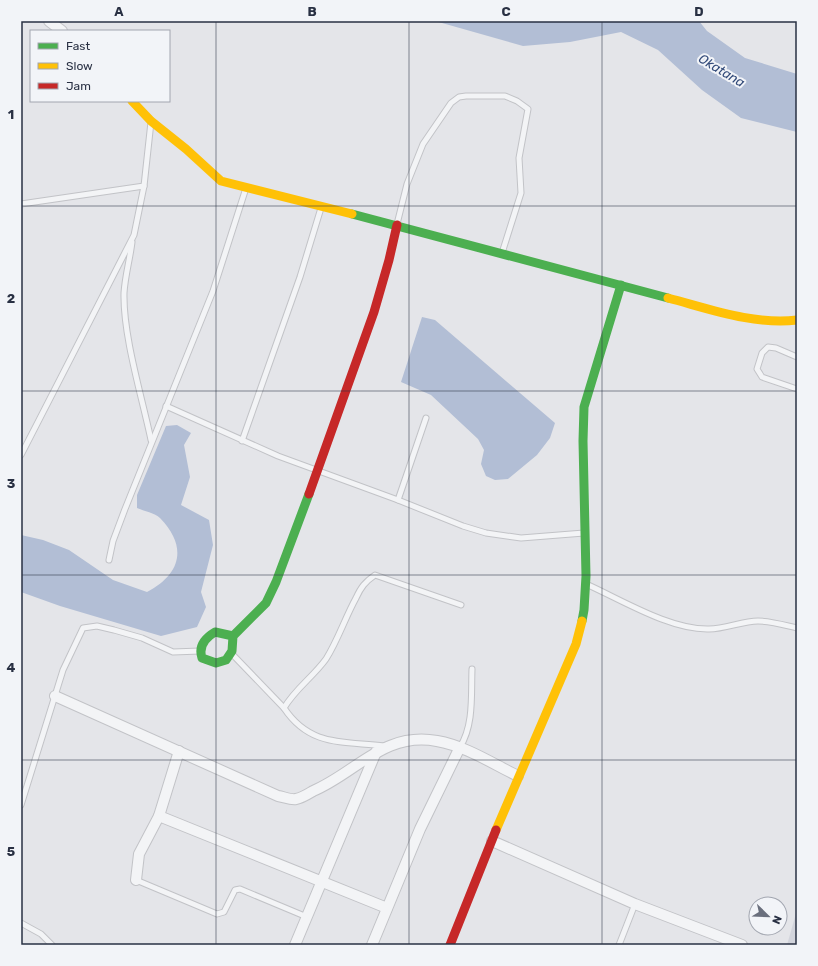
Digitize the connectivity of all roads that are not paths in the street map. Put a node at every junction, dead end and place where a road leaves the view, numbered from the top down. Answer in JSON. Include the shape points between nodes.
{"nodes":[{"id":1,"x":49,"y":21,"type":"edge"},
{"id":2,"x":61,"y":30,"type":"edge"},
{"id":3,"x":133,"y":102,"type":"edge"},
{"id":4,"x":151,"y":121,"type":"junction"},
{"id":5,"x":144,"y":186,"type":"junction"},
{"id":6,"x":246,"y":187,"type":"junction"},
{"id":7,"x":21,"y":204,"type":"edge"},
{"id":8,"x":321,"y":207,"type":"junction"},
{"id":9,"x":397,"y":225,"type":"junction"},
{"id":10,"x":134,"y":235,"type":"junction"},
{"id":11,"x":501,"y":254,"type":"junction"},
{"id":12,"x":621,"y":285,"type":"junction"},
{"id":13,"x":797,"y":320,"type":"edge"},
{"id":14,"x":797,"y":356,"type":"edge"},
{"id":15,"x":797,"y":389,"type":"edge"},
{"id":16,"x":166,"y":406,"type":"junction"},
{"id":17,"x":426,"y":418,"type":"dead end"},
{"id":18,"x":152,"y":441,"type":"junction"},
{"id":19,"x":242,"y":441,"type":"junction"},
{"id":20,"x":21,"y":455,"type":"edge"},
{"id":21,"x":318,"y":471,"type":"junction"},
{"id":22,"x":398,"y":500,"type":"junction"},
{"id":23,"x":585,"y":533,"type":"junction"},
{"id":24,"x":109,"y":560,"type":"dead end"},
{"id":25,"x":585,"y":584,"type":"junction"},
{"id":26,"x":461,"y":605,"type":"dead end"},
{"id":27,"x":797,"y":628,"type":"edge"},
{"id":28,"x":233,"y":636,"type":"junction"},
{"id":29,"x":200,"y":651,"type":"junction"},
{"id":30,"x":233,"y":655,"type":"junction"},
{"id":31,"x":472,"y":669,"type":"dead end"},
{"id":32,"x":55,"y":696,"type":"junction"},
{"id":33,"x":284,"y":708,"type":"junction"},
{"id":34,"x":386,"y":746,"type":"junction"},
{"id":35,"x":460,"y":747,"type":"junction"},
{"id":36,"x":179,"y":751,"type":"junction"},
{"id":37,"x":376,"y":752,"type":"junction"},
{"id":38,"x":518,"y":776,"type":"junction"},
{"id":39,"x":21,"y":805,"type":"edge"},
{"id":40,"x":159,"y":816,"type":"junction"},
{"id":41,"x":492,"y":841,"type":"junction"},
{"id":42,"x":136,"y":880,"type":"joint"},
{"id":43,"x":322,"y":883,"type":"junction"},
{"id":44,"x":635,"y":904,"type":"junction"},
{"id":45,"x":387,"y":908,"type":"junction"},
{"id":46,"x":307,"y":917,"type":"junction"},
{"id":47,"x":21,"y":923,"type":"edge"},
{"id":48,"x":722,"y":942,"type":"edge"},
{"id":49,"x":52,"y":945,"type":"edge"},
{"id":50,"x":295,"y":945,"type":"edge"},
{"id":51,"x":372,"y":945,"type":"edge"},
{"id":52,"x":450,"y":945,"type":"edge"},
{"id":53,"x":619,"y":945,"type":"edge"},
{"id":54,"x":742,"y":945,"type":"edge"}],
"edges":[{"from":1,"to":2,"type":"street"},
{"from":3,"to":4,"type":"street"},
{"from":4,"to":5,"type":"lane"},
{"from":4,"to":6,"type":"street","via":[[221,181]]},
{"from":5,"to":7,"type":"lane"},
{"from":5,"to":10,"type":"lane"},
{"from":6,"to":8,"type":"street"},
{"from":6,"to":16,"type":"lane","via":[[213,291]]},
{"from":8,"to":9,"type":"street"},
{"from":8,"to":19,"type":"lane","via":[[300,277]]},
{"from":9,"to":11,"type":"street"},
{"from":9,"to":11,"type":"lane","via":[[407,184],[423,144],[450,103],[466,96],[504,96],[528,109],[519,158],[521,193]]},
{"from":9,"to":21,"type":"street","via":[[388,270]]},
{"from":10,"to":18,"type":"lane","via":[[124,300],[132,355]]},
{"from":10,"to":20,"type":"lane"},
{"from":11,"to":12,"type":"street"},
{"from":12,"to":13,"type":"street","via":[[748,319],[779,322]]},
{"from":12,"to":23,"type":"street","via":[[584,407]]},
{"from":14,"to":15,"type":"lane","via":[[768,347],[762,353],[757,369],[762,377]]},
{"from":16,"to":18,"type":"lane"},
{"from":16,"to":19,"type":"lane"},
{"from":17,"to":22,"type":"lane"},
{"from":18,"to":24,"type":"lane","via":[[113,541]]},
{"from":19,"to":21,"type":"lane"},
{"from":21,"to":22,"type":"lane"},
{"from":21,"to":28,"type":"street","via":[[266,603]]},
{"from":22,"to":23,"type":"lane","via":[[486,533],[522,538]]},
{"from":23,"to":25,"type":"street"},
{"from":25,"to":27,"type":"lane","via":[[682,625],[709,629],[757,621]]},
{"from":25,"to":38,"type":"street","via":[[584,610],[576,644]]},
{"from":26,"to":33,"type":"lane","via":[[375,575],[364,582],[326,658],[310,679],[291,696]]},
{"from":28,"to":29,"type":"street","via":[[215,632],[202,643]]},
{"from":28,"to":30,"type":"street"},
{"from":29,"to":30,"type":"street","via":[[202,658],[216,663],[224,662]]},
{"from":29,"to":32,"type":"lane","via":[[173,652],[142,638],[114,630],[97,626],[84,628],[71,651]]},
{"from":30,"to":33,"type":"lane"},
{"from":31,"to":35,"type":"lane","via":[[470,712],[466,738]]},
{"from":32,"to":36,"type":"street"},
{"from":32,"to":39,"type":"lane"},
{"from":33,"to":34,"type":"lane","via":[[309,734],[340,743]]},
{"from":34,"to":35,"type":"street","via":[[413,740],[437,741]]},
{"from":34,"to":37,"type":"street"},
{"from":35,"to":38,"type":"street"},
{"from":35,"to":45,"type":"street","via":[[420,829]]},
{"from":36,"to":37,"type":"street","via":[[278,796],[296,799],[330,784]]},
{"from":36,"to":40,"type":"street"},
{"from":37,"to":43,"type":"street"},
{"from":38,"to":41,"type":"street"},
{"from":40,"to":42,"type":"street","via":[[139,854]]},
{"from":40,"to":43,"type":"street"},
{"from":41,"to":44,"type":"street"},
{"from":41,"to":52,"type":"street"},
{"from":42,"to":46,"type":"lane","via":[[217,914],[224,912],[234,890],[240,889]]},
{"from":43,"to":45,"type":"street"},
{"from":43,"to":46,"type":"street"},
{"from":44,"to":48,"type":"street"},
{"from":44,"to":53,"type":"lane"},
{"from":45,"to":51,"type":"street"},
{"from":46,"to":50,"type":"street"},
{"from":47,"to":49,"type":"lane","via":[[41,934]]},
{"from":48,"to":54,"type":"street"}]}
